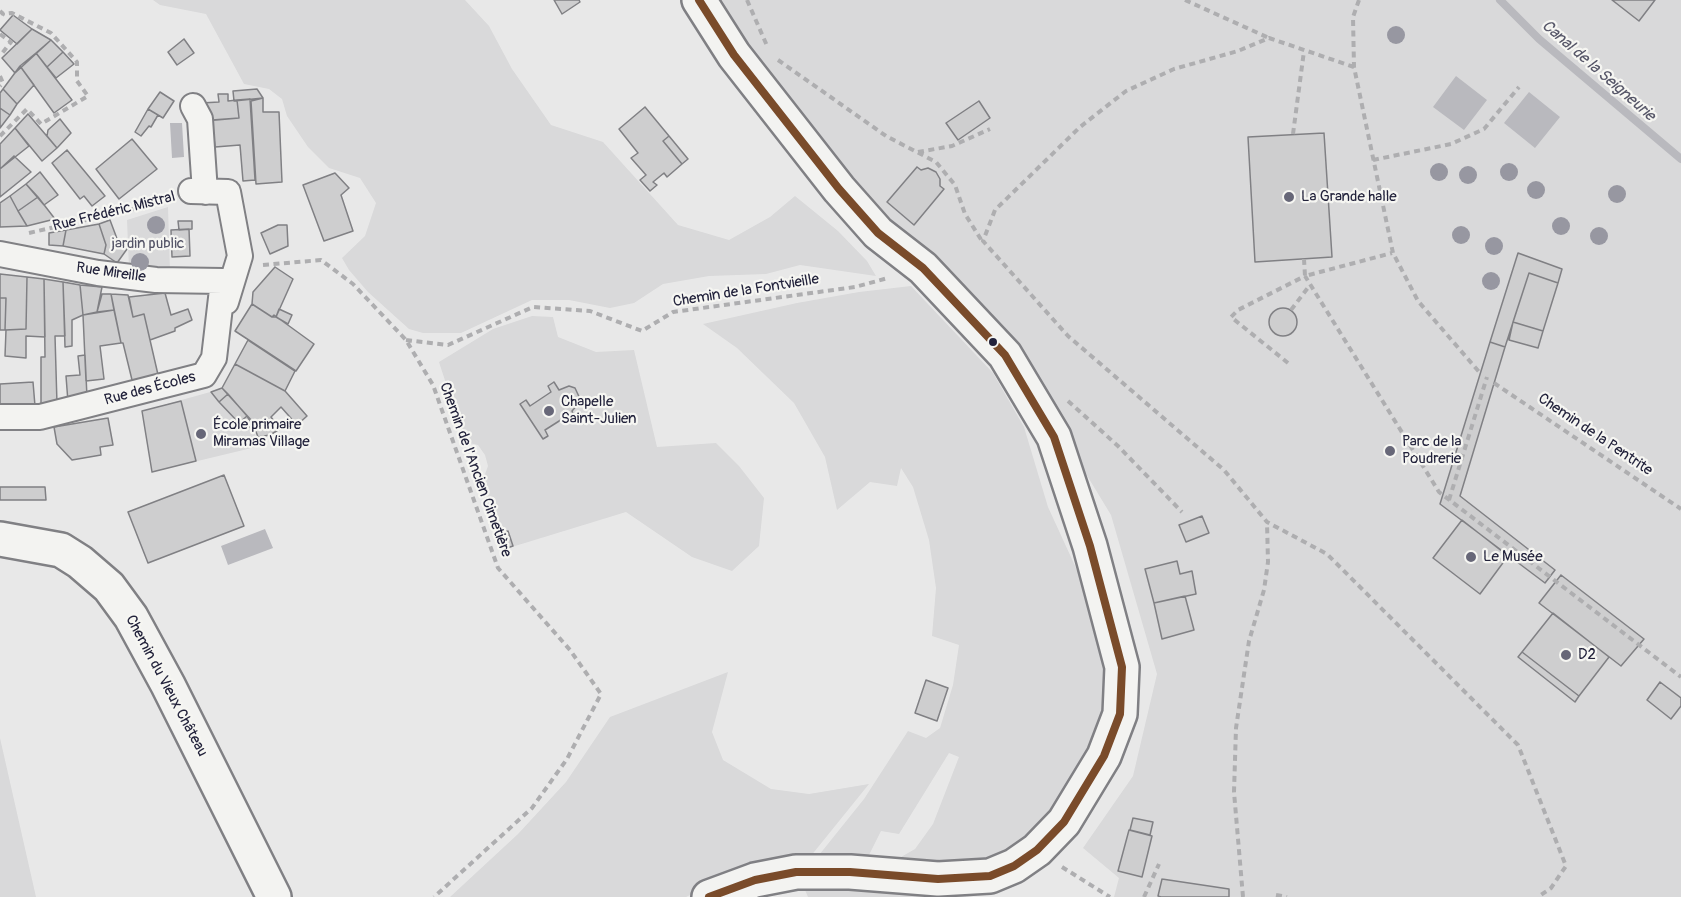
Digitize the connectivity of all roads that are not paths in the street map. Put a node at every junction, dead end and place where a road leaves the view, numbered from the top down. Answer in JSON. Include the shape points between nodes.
{"nodes":[{"id":1,"x":699,"y":0,"type":"edge"},
{"id":2,"x":194,"y":106,"type":"dead end"},
{"id":3,"x":0,"y":254,"type":"edge"},
{"id":4,"x":230,"y":274,"type":"junction"},
{"id":5,"x":0,"y":417,"type":"edge"},
{"id":6,"x":0,"y":539,"type":"edge"},
{"id":7,"x":274,"y":897,"type":"edge"},
{"id":8,"x":709,"y":897,"type":"edge"}],
"edges":[{"from":1,"to":8,"type":"street","via":[[734,55],[839,189],[878,233],[923,268],[1005,355],[1054,436],[1090,546],[1122,667],[1120,714],[1104,756],[1064,822],[1037,850],[1014,866],[990,876],[938,879],[796,872],[755,880]]},
{"from":2,"to":4,"type":"street","name":"Rue des Écoles","via":[[200,119],[208,192],[240,256]]},
{"from":3,"to":4,"type":"street","name":"Rue Mireille","via":[[156,280]]},
{"from":4,"to":5,"type":"street","name":"Rue des Écoles","via":[[214,358],[204,375],[40,417]]},
{"from":6,"to":7,"type":"street","name":"Chemin du Vieux Château","via":[[61,550],[109,587],[131,617],[168,685]]}]}
